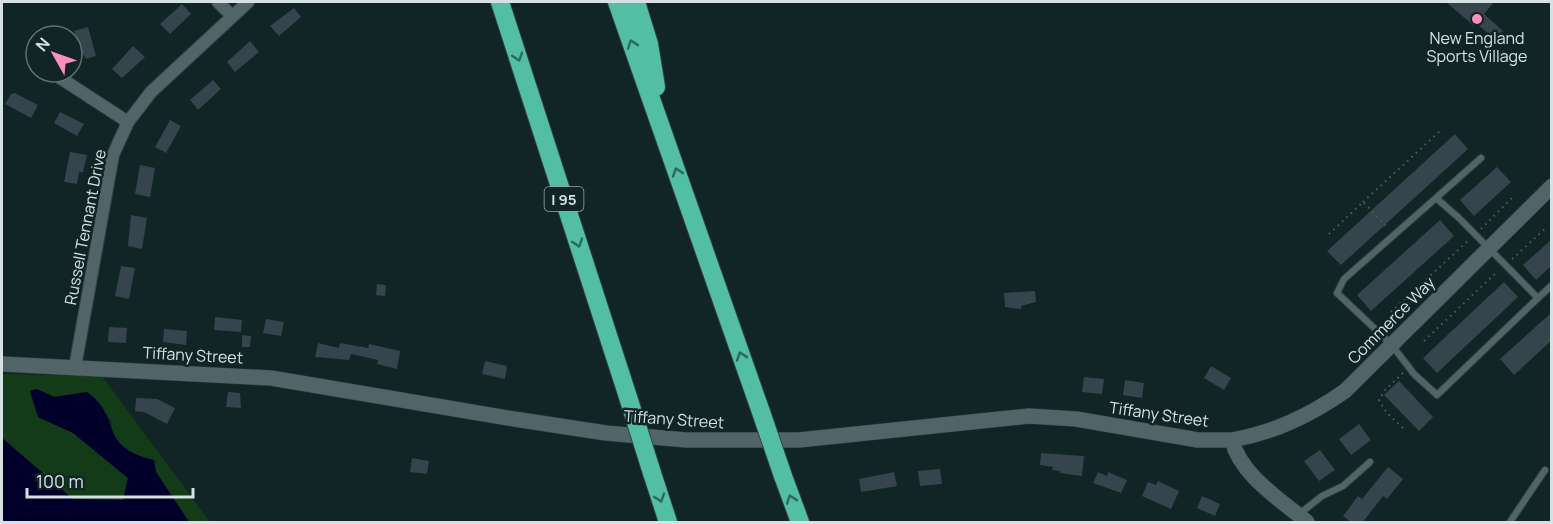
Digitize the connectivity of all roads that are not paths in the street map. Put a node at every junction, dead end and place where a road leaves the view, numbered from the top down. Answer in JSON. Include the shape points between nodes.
{"nodes":[{"id":1,"x":219,"y":2,"type":"edge"},
{"id":2,"x":248,"y":2,"type":"edge"},
{"id":3,"x":500,"y":2,"type":"edge"},
{"id":4,"x":617,"y":2,"type":"edge"},
{"id":5,"x":636,"y":2,"type":"edge"},
{"id":6,"x":232,"y":16,"type":"junction"},
{"id":7,"x":69,"y":84,"type":"edge"},
{"id":8,"x":128,"y":122,"type":"junction"},
{"id":9,"x":665,"y":139,"type":"junction"},
{"id":10,"x":1481,"y":158,"type":"dead end"},
{"id":11,"x":1551,"y":186,"type":"edge"},
{"id":12,"x":1436,"y":198,"type":"junction"},
{"id":13,"x":1489,"y":248,"type":"junction"},
{"id":14,"x":1551,"y":285,"type":"edge"},
{"id":15,"x":1538,"y":298,"type":"junction"},
{"id":16,"x":1391,"y":344,"type":"junction"},
{"id":17,"x":2,"y":364,"type":"edge"},
{"id":18,"x":75,"y":367,"type":"junction"},
{"id":19,"x":1232,"y":440,"type":"junction"},
{"id":20,"x":1370,"y":462,"type":"dead end"},
{"id":21,"x":1545,"y":470,"type":"dead end"},
{"id":22,"x":1302,"y":519,"type":"edge"},
{"id":23,"x":668,"y":522,"type":"edge"},
{"id":24,"x":800,"y":522,"type":"edge"},
{"id":25,"x":1510,"y":522,"type":"edge"}],
"edges":[{"from":1,"to":6,"type":"street"},
{"from":2,"to":6,"type":"street","name":"Russell Tennant Drive"},
{"from":3,"to":23,"type":"highway","number":"I 95","one_way":true,"bridge":true},
{"from":9,"to":4,"type":"highway","one_way":true},
{"from":5,"to":9,"type":"highway","via":[[649,44]]},
{"from":6,"to":8,"type":"street","name":"Russell Tennant Drive","via":[[151,92]]},
{"from":7,"to":8,"type":"street"},
{"from":8,"to":18,"type":"street","name":"Russell Tennant Drive","via":[[112,163]]},
{"from":24,"to":9,"type":"highway","one_way":true,"bridge":true},
{"from":10,"to":12,"type":"lane"},
{"from":11,"to":13,"type":"street","name":"Commerce Way"},
{"from":12,"to":13,"type":"lane"},
{"from":12,"to":16,"type":"lane","via":[[1344,279],[1337,293]]},
{"from":13,"to":15,"type":"lane"},
{"from":13,"to":16,"type":"street","name":"Commerce Way"},
{"from":14,"to":15,"type":"lane"},
{"from":15,"to":16,"type":"lane","via":[[1437,395]]},
{"from":16,"to":19,"type":"street","name":"Commerce Way","via":[[1345,391],[1313,413],[1285,426]]},
{"from":17,"to":18,"type":"street","name":"Tiffany Street"},
{"from":18,"to":19,"type":"street","name":"Tiffany Street","via":[[271,378],[606,433],[686,440],[799,440],[1029,416],[1198,440]]},
{"from":19,"to":22,"type":"street","via":[[1245,468]]},
{"from":20,"to":22,"type":"lane","via":[[1344,486],[1322,496]]},
{"from":21,"to":25,"type":"lane"}]}
